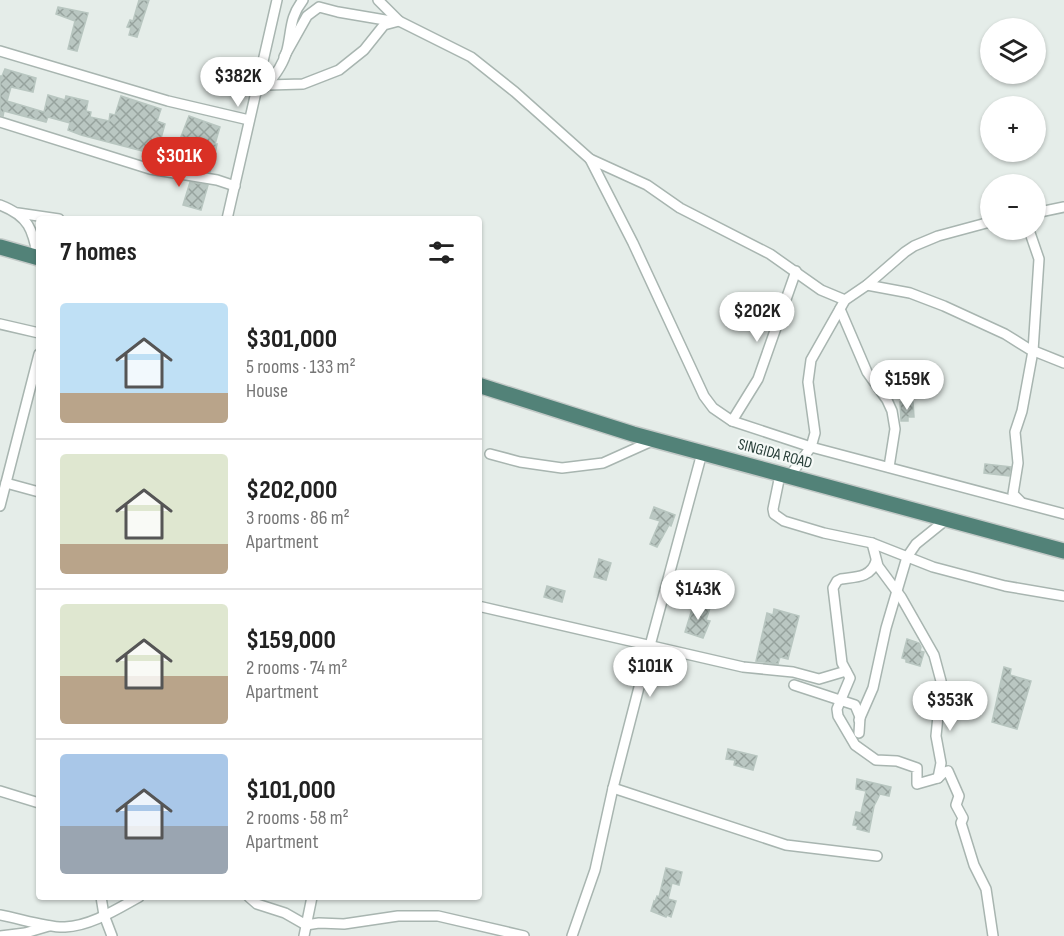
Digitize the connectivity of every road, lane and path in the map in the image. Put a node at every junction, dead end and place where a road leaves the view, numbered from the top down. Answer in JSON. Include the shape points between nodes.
{"nodes":[{"id":1,"x":277,"y":0,"type":"edge"},
{"id":2,"x":303,"y":0,"type":"edge"},
{"id":3,"x":378,"y":0,"type":"edge"},
{"id":4,"x":395,"y":21,"type":"junction"},
{"id":5,"x":0,"y":51,"type":"edge"},
{"id":6,"x":284,"y":57,"type":"junction"},
{"id":7,"x":267,"y":85,"type":"junction"},
{"id":8,"x":254,"y":97,"type":"junction"},
{"id":9,"x":249,"y":120,"type":"junction"},
{"id":10,"x":0,"y":122,"type":"edge"},
{"id":11,"x":590,"y":159,"type":"junction"},
{"id":12,"x":235,"y":186,"type":"junction"},
{"id":13,"x":0,"y":206,"type":"edge"},
{"id":14,"x":1064,"y":207,"type":"edge"},
{"id":15,"x":1046,"y":211,"type":"edge"},
{"id":16,"x":15,"y":213,"type":"junction"},
{"id":17,"x":37,"y":216,"type":"edge"},
{"id":18,"x":227,"y":216,"type":"edge"},
{"id":19,"x":980,"y":225,"type":"edge"},
{"id":20,"x":1032,"y":240,"type":"edge"},
{"id":21,"x":36,"y":246,"type":"edge"},
{"id":22,"x":0,"y":247,"type":"edge"},
{"id":23,"x":36,"y":257,"type":"edge"},
{"id":24,"x":796,"y":271,"type":"junction"},
{"id":25,"x":867,"y":285,"type":"junction"},
{"id":26,"x":845,"y":300,"type":"junction"},
{"id":27,"x":840,"y":309,"type":"junction"},
{"id":28,"x":0,"y":324,"type":"edge"},
{"id":29,"x":36,"y":332,"type":"edge"},
{"id":30,"x":1033,"y":351,"type":"junction"},
{"id":31,"x":1064,"y":363,"type":"edge"},
{"id":32,"x":36,"y":366,"type":"edge"},
{"id":33,"x":482,"y":386,"type":"edge"},
{"id":34,"x":732,"y":421,"type":"junction"},
{"id":35,"x":654,"y":440,"type":"junction"},
{"id":36,"x":811,"y":447,"type":"junction"},
{"id":37,"x":702,"y":453,"type":"junction"},
{"id":38,"x":490,"y":454,"type":"dead end"},
{"id":39,"x":889,"y":467,"type":"junction"},
{"id":40,"x":785,"y":476,"type":"junction"},
{"id":41,"x":6,"y":483,"type":"junction"},
{"id":42,"x":36,"y":491,"type":"edge"},
{"id":43,"x":1022,"y":502,"type":"junction"},
{"id":44,"x":0,"y":506,"type":"edge"},
{"id":45,"x":1064,"y":514,"type":"edge"},
{"id":46,"x":947,"y":519,"type":"junction"},
{"id":47,"x":872,"y":543,"type":"junction"},
{"id":48,"x":1064,"y":551,"type":"edge"},
{"id":49,"x":907,"y":557,"type":"junction"},
{"id":50,"x":876,"y":561,"type":"junction"},
{"id":51,"x":896,"y":590,"type":"junction"},
{"id":52,"x":1064,"y":596,"type":"edge"},
{"id":53,"x":482,"y":607,"type":"edge"},
{"id":54,"x":649,"y":647,"type":"junction"},
{"id":55,"x":846,"y":671,"type":"junction"},
{"id":56,"x":794,"y":685,"type":"dead end"},
{"id":57,"x":840,"y":699,"type":"junction"},
{"id":58,"x":860,"y":720,"type":"junction"},
{"id":59,"x":859,"y":734,"type":"dead end"},
{"id":60,"x":938,"y":778,"type":"junction"},
{"id":61,"x":613,"y":788,"type":"junction"},
{"id":62,"x":0,"y":791,"type":"edge"},
{"id":63,"x":36,"y":801,"type":"edge"},
{"id":64,"x":877,"y":856,"type":"dead end"},
{"id":65,"x":102,"y":900,"type":"edge"},
{"id":66,"x":134,"y":900,"type":"edge"},
{"id":67,"x":252,"y":900,"type":"edge"},
{"id":68,"x":311,"y":900,"type":"edge"},
{"id":69,"x":0,"y":915,"type":"edge"},
{"id":70,"x":104,"y":915,"type":"junction"},
{"id":71,"x":51,"y":925,"type":"junction"},
{"id":72,"x":306,"y":925,"type":"junction"},
{"id":73,"x":0,"y":936,"type":"edge"},
{"id":74,"x":112,"y":936,"type":"edge"},
{"id":75,"x":304,"y":936,"type":"edge"},
{"id":76,"x":524,"y":936,"type":"edge"},
{"id":77,"x":572,"y":936,"type":"edge"},
{"id":78,"x":993,"y":936,"type":"edge"}],
"edges":[{"from":1,"to":8,"type":"street"},
{"from":2,"to":6,"type":"street","via":[[290,24]]},
{"from":3,"to":4,"type":"street"},
{"from":4,"to":6,"type":"street","via":[[319,7],[307,16]]},
{"from":4,"to":7,"type":"street","via":[[384,25],[364,50],[339,70],[303,84]]},
{"from":4,"to":11,"type":"street","via":[[471,57]]},
{"from":5,"to":9,"type":"street","via":[[168,101]]},
{"from":6,"to":7,"type":"street"},
{"from":7,"to":8,"type":"street"},
{"from":8,"to":9,"type":"street"},
{"from":9,"to":12,"type":"street"},
{"from":10,"to":12,"type":"street","via":[[150,169]]},
{"from":11,"to":24,"type":"street","via":[[639,181],[680,208],[754,244]]},
{"from":11,"to":34,"type":"street","via":[[704,396]]},
{"from":12,"to":18,"type":"street"},
{"from":13,"to":16,"type":"street"},
{"from":14,"to":15,"type":"street"},
{"from":16,"to":17,"type":"street"},
{"from":16,"to":21,"type":"street","via":[[31,227]]},
{"from":19,"to":25,"type":"street","via":[[923,242],[905,252]]},
{"from":20,"to":30,"type":"street","via":[[1039,259]]},
{"from":22,"to":23,"type":"highway"},
{"from":24,"to":26,"type":"street","via":[[821,290]]},
{"from":24,"to":34,"type":"street","via":[[759,379]]},
{"from":25,"to":26,"type":"street"},
{"from":25,"to":30,"type":"street","via":[[910,293],[944,306]]},
{"from":26,"to":27,"type":"street"},
{"from":27,"to":36,"type":"street","via":[[815,351],[809,372],[815,433]]},
{"from":27,"to":39,"type":"street","via":[[867,372],[892,411],[895,429]]},
{"from":28,"to":29,"type":"street"},
{"from":30,"to":31,"type":"street"},
{"from":30,"to":43,"type":"street","via":[[1015,432],[1018,463],[1012,494]]},
{"from":32,"to":41,"type":"street"},
{"from":33,"to":35,"type":"highway","name":"SINGIDA ROAD"},
{"from":34,"to":36,"type":"street"},
{"from":35,"to":37,"type":"highway","name":"SINGIDA ROAD"},
{"from":35,"to":38,"type":"street","via":[[603,463],[562,468]]},
{"from":36,"to":39,"type":"street"},
{"from":36,"to":40,"type":"street"},
{"from":37,"to":40,"type":"highway","name":"SINGIDA ROAD"},
{"from":37,"to":54,"type":"street"},
{"from":39,"to":43,"type":"street"},
{"from":40,"to":46,"type":"highway","name":"SINGIDA ROAD"},
{"from":40,"to":47,"type":"street","via":[[773,509],[779,518]]},
{"from":41,"to":42,"type":"street"},
{"from":41,"to":44,"type":"street"},
{"from":43,"to":45,"type":"street"},
{"from":46,"to":48,"type":"highway","name":"SINGIDA ROAD"},
{"from":46,"to":49,"type":"street","via":[[916,544]]},
{"from":47,"to":49,"type":"street"},
{"from":47,"to":50,"type":"street"},
{"from":49,"to":51,"type":"street"},
{"from":49,"to":52,"type":"street","via":[[1005,586]]},
{"from":50,"to":51,"type":"street"},
{"from":50,"to":55,"type":"street","via":[[869,573],[841,579],[833,588]]},
{"from":51,"to":58,"type":"street","via":[[873,688]]},
{"from":51,"to":60,"type":"street","via":[[937,663],[941,692],[933,708],[938,716],[936,736],[942,763]]},
{"from":53,"to":54,"type":"street"},
{"from":54,"to":55,"type":"street","via":[[743,667],[793,672],[813,679]]},
{"from":54,"to":61,"type":"street"},
{"from":55,"to":57,"type":"street","via":[[850,678]]},
{"from":56,"to":57,"type":"street"},
{"from":57,"to":58,"type":"street","via":[[855,705]]},
{"from":57,"to":60,"type":"street","via":[[838,716],[855,745],[876,760],[897,761],[916,768],[917,784]]},
{"from":58,"to":59,"type":"street"},
{"from":60,"to":78,"type":"street","via":[[948,771],[959,796],[956,805],[986,890]]},
{"from":61,"to":64,"type":"street","via":[[786,845]]},
{"from":61,"to":77,"type":"street","via":[[595,870]]},
{"from":62,"to":63,"type":"street"},
{"from":65,"to":70,"type":"street"},
{"from":66,"to":70,"type":"street"},
{"from":67,"to":72,"type":"street"},
{"from":68,"to":72,"type":"street"},
{"from":69,"to":71,"type":"street"},
{"from":70,"to":71,"type":"street","via":[[74,926]]},
{"from":70,"to":74,"type":"street"},
{"from":71,"to":73,"type":"street"},
{"from":72,"to":75,"type":"street"},
{"from":72,"to":76,"type":"street","via":[[438,916]]}]}
